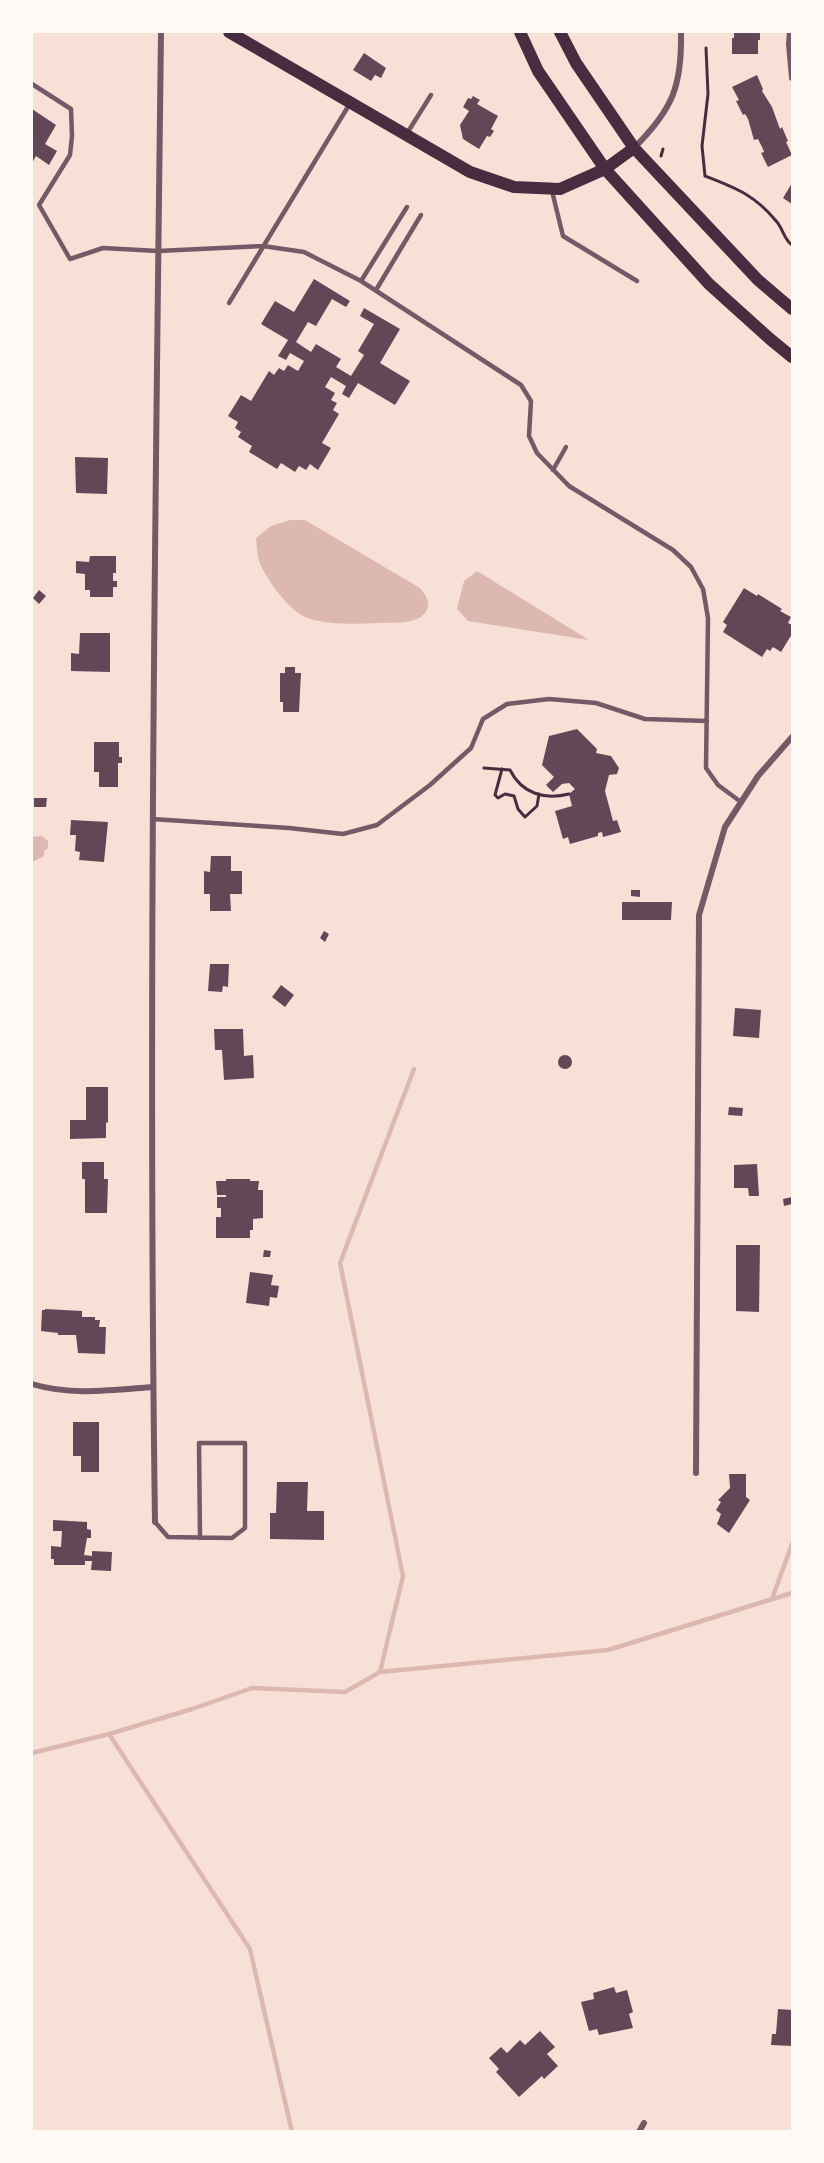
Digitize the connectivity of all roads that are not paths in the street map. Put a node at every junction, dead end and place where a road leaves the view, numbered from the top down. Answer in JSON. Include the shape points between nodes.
{"nodes":[{"id":1,"x":160,"y":32,"type":"edge"},
{"id":2,"x":229,"y":32,"type":"edge"},
{"id":3,"x":520,"y":32,"type":"edge"},
{"id":4,"x":560,"y":32,"type":"edge"},
{"id":5,"x":681,"y":32,"type":"edge"},
{"id":6,"x":790,"y":32,"type":"edge"},
{"id":7,"x":792,"y":78,"type":"edge"},
{"id":8,"x":32,"y":84,"type":"edge"},
{"id":9,"x":431,"y":95,"type":"dead end"},
{"id":10,"x":351,"y":103,"type":"junction"},
{"id":11,"x":406,"y":135,"type":"junction"},
{"id":12,"x":634,"y":148,"type":"junction"},
{"id":13,"x":605,"y":169,"type":"junction"},
{"id":14,"x":551,"y":188,"type":"junction"},
{"id":15,"x":407,"y":207,"type":"dead end"},
{"id":16,"x":421,"y":215,"type":"dead end"},
{"id":17,"x":263,"y":246,"type":"junction"},
{"id":18,"x":158,"y":251,"type":"junction"},
{"id":19,"x":361,"y":281,"type":"junction"},
{"id":20,"x":637,"y":281,"type":"dead end"},
{"id":21,"x":376,"y":290,"type":"junction"},
{"id":22,"x":229,"y":303,"type":"dead end"},
{"id":23,"x":792,"y":309,"type":"edge"},
{"id":24,"x":792,"y":357,"type":"edge"},
{"id":25,"x":566,"y":447,"type":"dead end"},
{"id":26,"x":553,"y":470,"type":"junction"},
{"id":27,"x":707,"y":721,"type":"junction"},
{"id":28,"x":792,"y":737,"type":"edge"},
{"id":29,"x":741,"y":802,"type":"junction"},
{"id":30,"x":152,"y":819,"type":"junction"},
{"id":31,"x":32,"y":1384,"type":"edge"},
{"id":32,"x":153,"y":1387,"type":"junction"},
{"id":33,"x":696,"y":1473,"type":"dead end"},
{"id":34,"x":155,"y":1522,"type":"joint"},
{"id":35,"x":200,"y":1538,"type":"junction"},
{"id":36,"x":644,"y":2123,"type":"dead end"},
{"id":37,"x":639,"y":2132,"type":"edge"}],
"edges":[{"from":1,"to":18,"type":"street"},
{"from":2,"to":10,"type":"main road"},
{"from":3,"to":13,"type":"main road","via":[[538,71]]},
{"from":4,"to":12,"type":"main road","via":[[576,63]]},
{"from":5,"to":12,"type":"street","via":[[682,59],[672,99],[658,123]]},
{"from":6,"to":7,"type":"street"},
{"from":8,"to":18,"type":"lane","via":[[71,109],[70,155],[39,205],[70,259],[103,248]]},
{"from":9,"to":11,"type":"lane"},
{"from":10,"to":11,"type":"main road"},
{"from":10,"to":17,"type":"lane"},
{"from":11,"to":14,"type":"main road","via":[[470,172],[514,187]]},
{"from":12,"to":13,"type":"main road"},
{"from":12,"to":23,"type":"main road","via":[[758,280]]},
{"from":13,"to":14,"type":"main road","via":[[560,189]]},
{"from":13,"to":24,"type":"main road","via":[[709,284]]},
{"from":14,"to":20,"type":"lane","via":[[563,236]]},
{"from":15,"to":19,"type":"lane"},
{"from":16,"to":21,"type":"lane"},
{"from":17,"to":18,"type":"lane"},
{"from":17,"to":19,"type":"lane","via":[[304,252]]},
{"from":17,"to":22,"type":"lane"},
{"from":18,"to":30,"type":"street"},
{"from":19,"to":21,"type":"lane"},
{"from":21,"to":26,"type":"lane","via":[[521,385],[531,401],[529,436],[537,453]]},
{"from":25,"to":26,"type":"lane"},
{"from":26,"to":27,"type":"lane","via":[[568,486],[674,550],[691,567],[703,589],[708,618]]},
{"from":27,"to":29,"type":"lane","via":[[706,768],[718,785]]},
{"from":27,"to":30,"type":"lane","via":[[645,719],[596,703],[549,699],[507,704],[483,719],[471,748],[377,825],[343,834]]},
{"from":28,"to":29,"type":"street"},
{"from":29,"to":33,"type":"street","via":[[725,826],[699,915]]},
{"from":30,"to":32,"type":"street"},
{"from":31,"to":32,"type":"street","via":[[50,1390]]},
{"from":32,"to":34,"type":"street"},
{"from":34,"to":35,"type":"lane","via":[[168,1537]]},
{"from":35,"to":35,"type":"lane","via":[[232,1539],[245,1528],[245,1443],[200,1443]]},
{"from":36,"to":37,"type":"street"}]}
